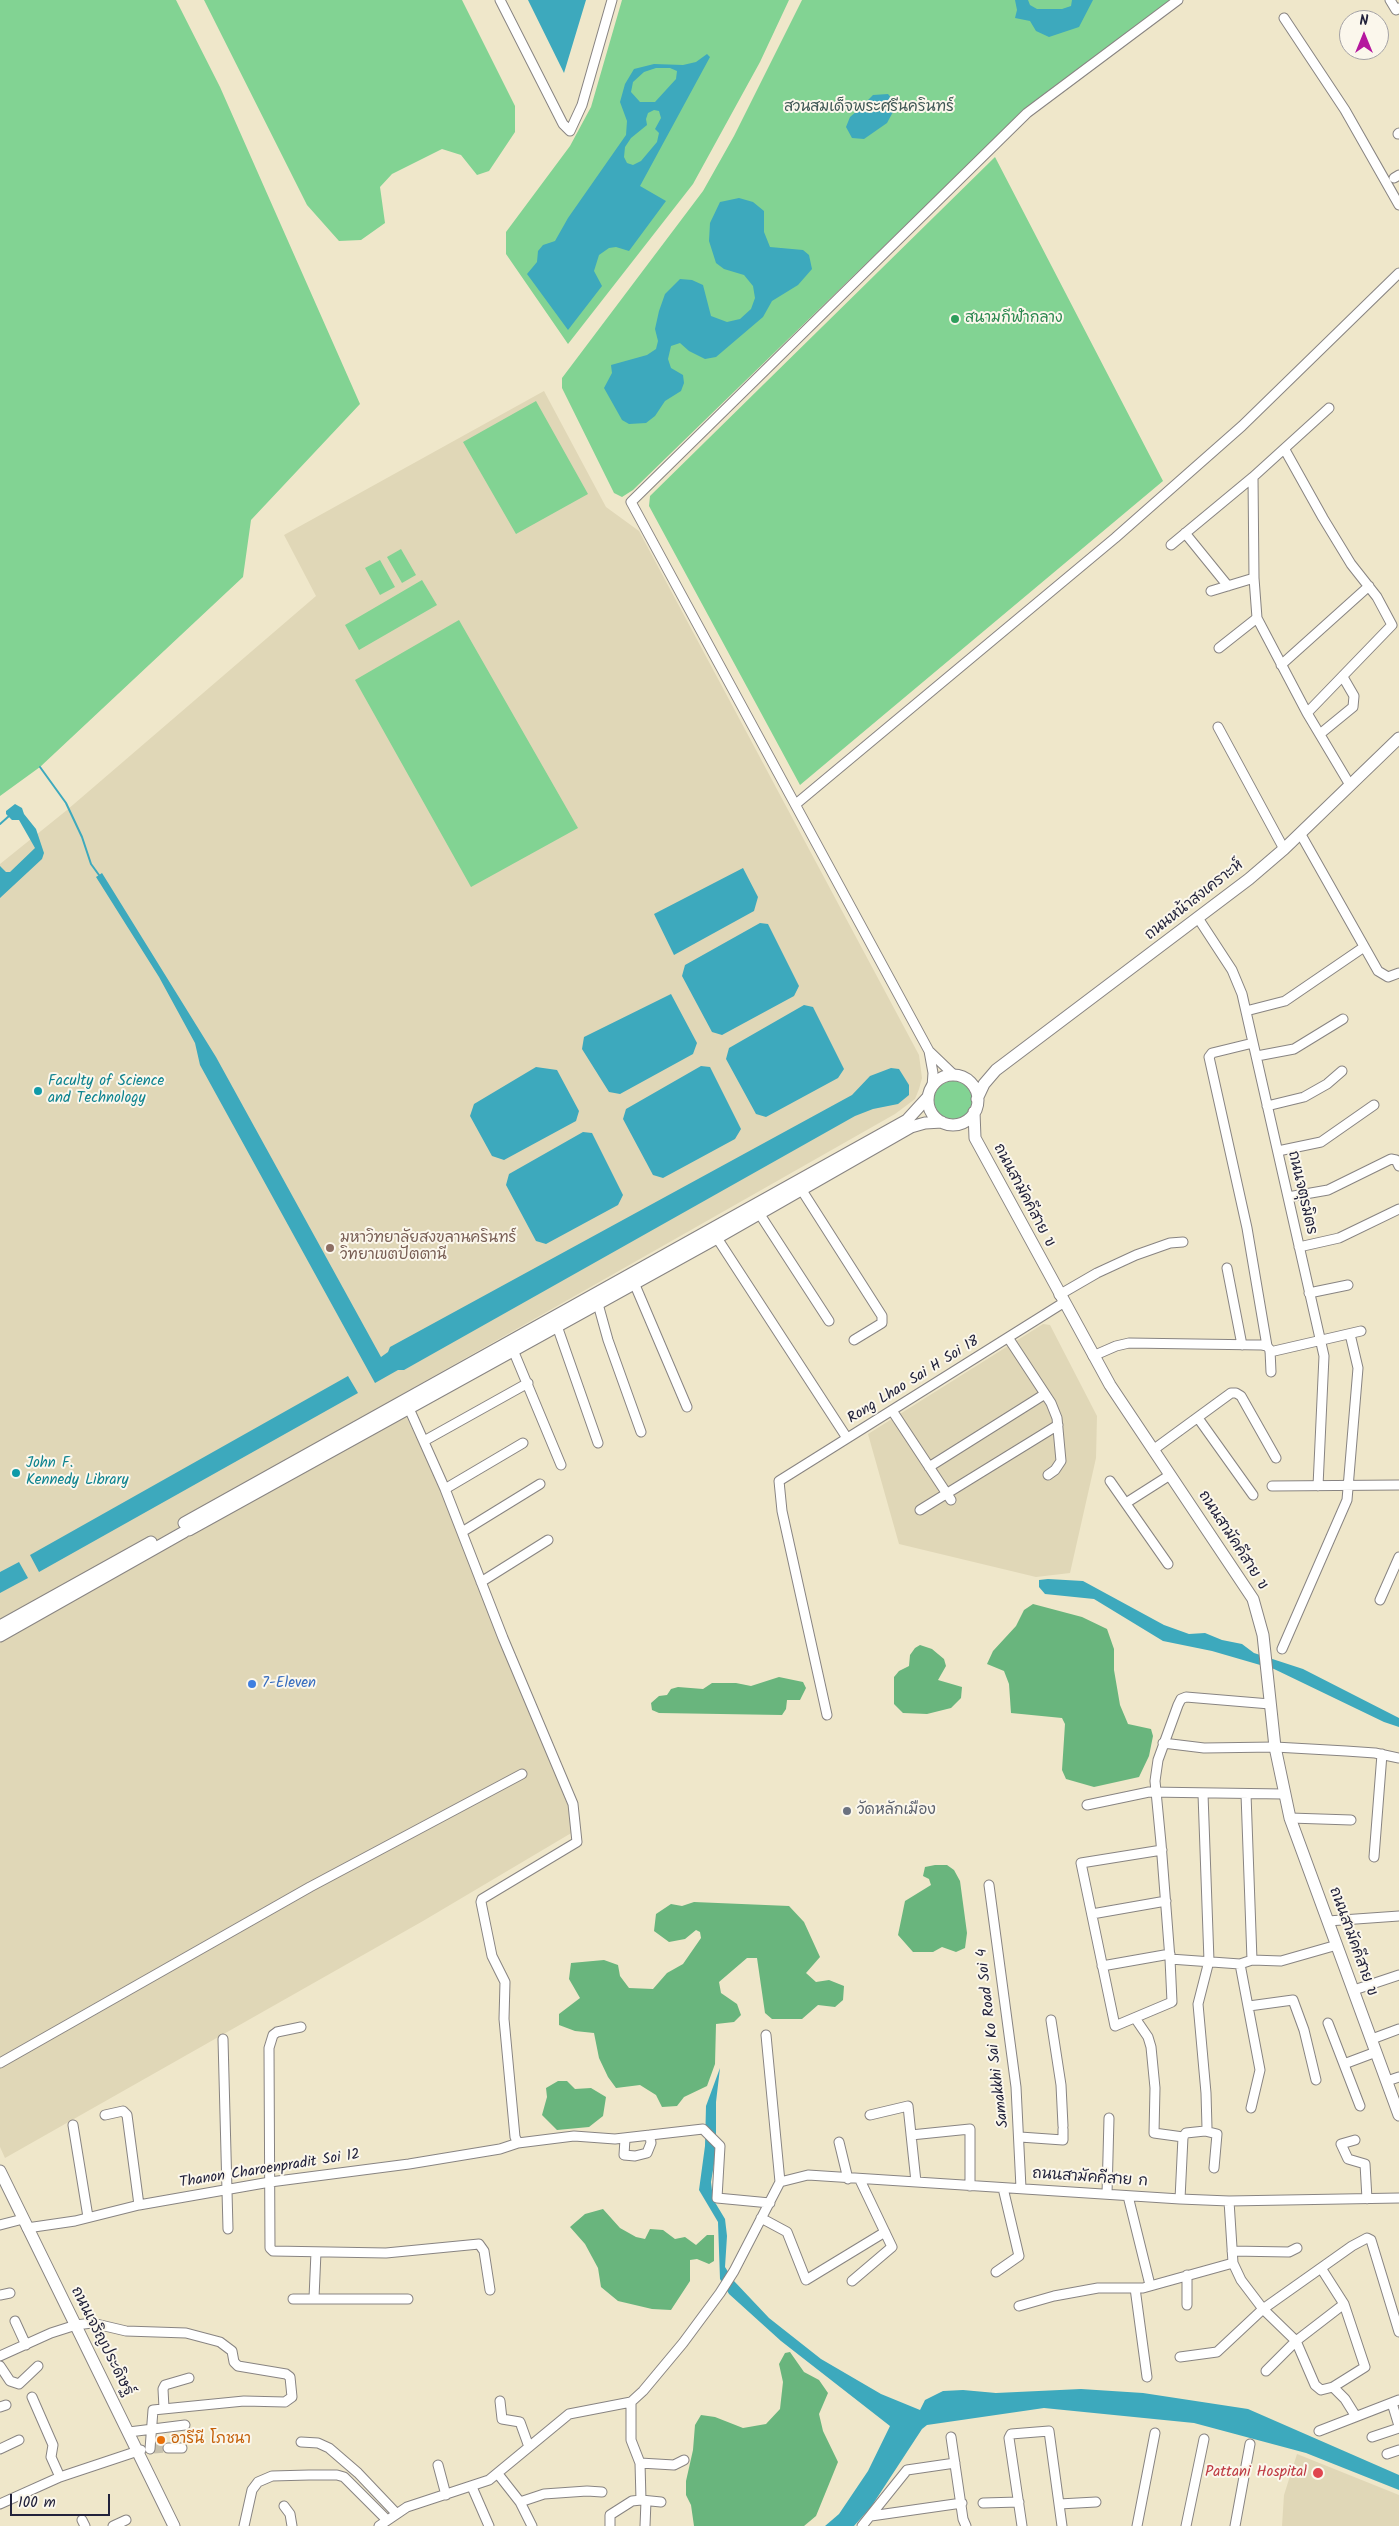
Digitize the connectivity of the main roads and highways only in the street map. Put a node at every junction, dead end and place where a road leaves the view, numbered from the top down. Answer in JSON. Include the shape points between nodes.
{"nodes":[{"id":1,"x":1399,"y":738,"type":"edge"},
{"id":2,"x":996,"y":1070,"type":"junction"},
{"id":3,"x":959,"y":1076,"type":"junction"},
{"id":4,"x":930,"y":1092,"type":"junction"},
{"id":5,"x":978,"y":1099,"type":"junction"},
{"id":6,"x":974,"y":1112,"type":"junction"},
{"id":7,"x":945,"y":1123,"type":"junction"},
{"id":8,"x":975,"y":1138,"type":"junction"},
{"id":9,"x":757,"y":1209,"type":"junction"},
{"id":10,"x":632,"y":1279,"type":"junction"},
{"id":11,"x":407,"y":1404,"type":"junction"},
{"id":12,"x":184,"y":1528,"type":"junction"},
{"id":13,"x":0,"y":1626,"type":"edge"},
{"id":14,"x":0,"y":1636,"type":"edge"},
{"id":15,"x":1399,"y":2116,"type":"edge"},
{"id":16,"x":0,"y":2171,"type":"edge"},
{"id":17,"x":174,"y":2526,"type":"edge"}],
"edges":[{"from":1,"to":2,"type":"main road","name":"ถนนหน้าสงเคราะห์","via":[[1284,849]]},
{"from":2,"to":3,"type":"main road","name":"ถนนหน้าสงเคราะห์","via":[[980,1076]]},
{"from":2,"to":5,"type":"main road","name":"ถนนหน้าสงเคราะห์","via":[[984,1084]]},
{"from":3,"to":4,"type":"main road","via":[[941,1078]]},
{"from":3,"to":5,"type":"main road","via":[[974,1086]]},
{"from":4,"to":7,"type":"main road","via":[[931,1112]]},
{"from":4,"to":9,"type":"main road","via":[[907,1120]]},
{"from":5,"to":6,"type":"main road"},
{"from":6,"to":7,"type":"main road","via":[[963,1122]]},
{"from":6,"to":8,"type":"main road","name":"ถนนสามัคคีสาย ข"},
{"from":7,"to":8,"type":"main road","name":"ถนนสามัคคีสาย ข"},
{"from":7,"to":9,"type":"main road","via":[[911,1127],[801,1189]]},
{"from":8,"to":15,"type":"main road","name":"ถนนสามัคคีสาย ข","via":[[1093,1356],[1253,1599],[1260,1618],[1283,1794]]},
{"from":9,"to":10,"type":"main road"},
{"from":9,"to":10,"type":"main road","via":[[717,1238]]},
{"from":10,"to":11,"type":"main road"},
{"from":10,"to":11,"type":"main road","via":[[598,1304]]},
{"from":11,"to":12,"type":"main road"},
{"from":12,"to":13,"type":"main road"},
{"from":12,"to":14,"type":"main road"},
{"from":16,"to":17,"type":"main road","name":"ถนนเจริญประดิษฐ์"}]}
